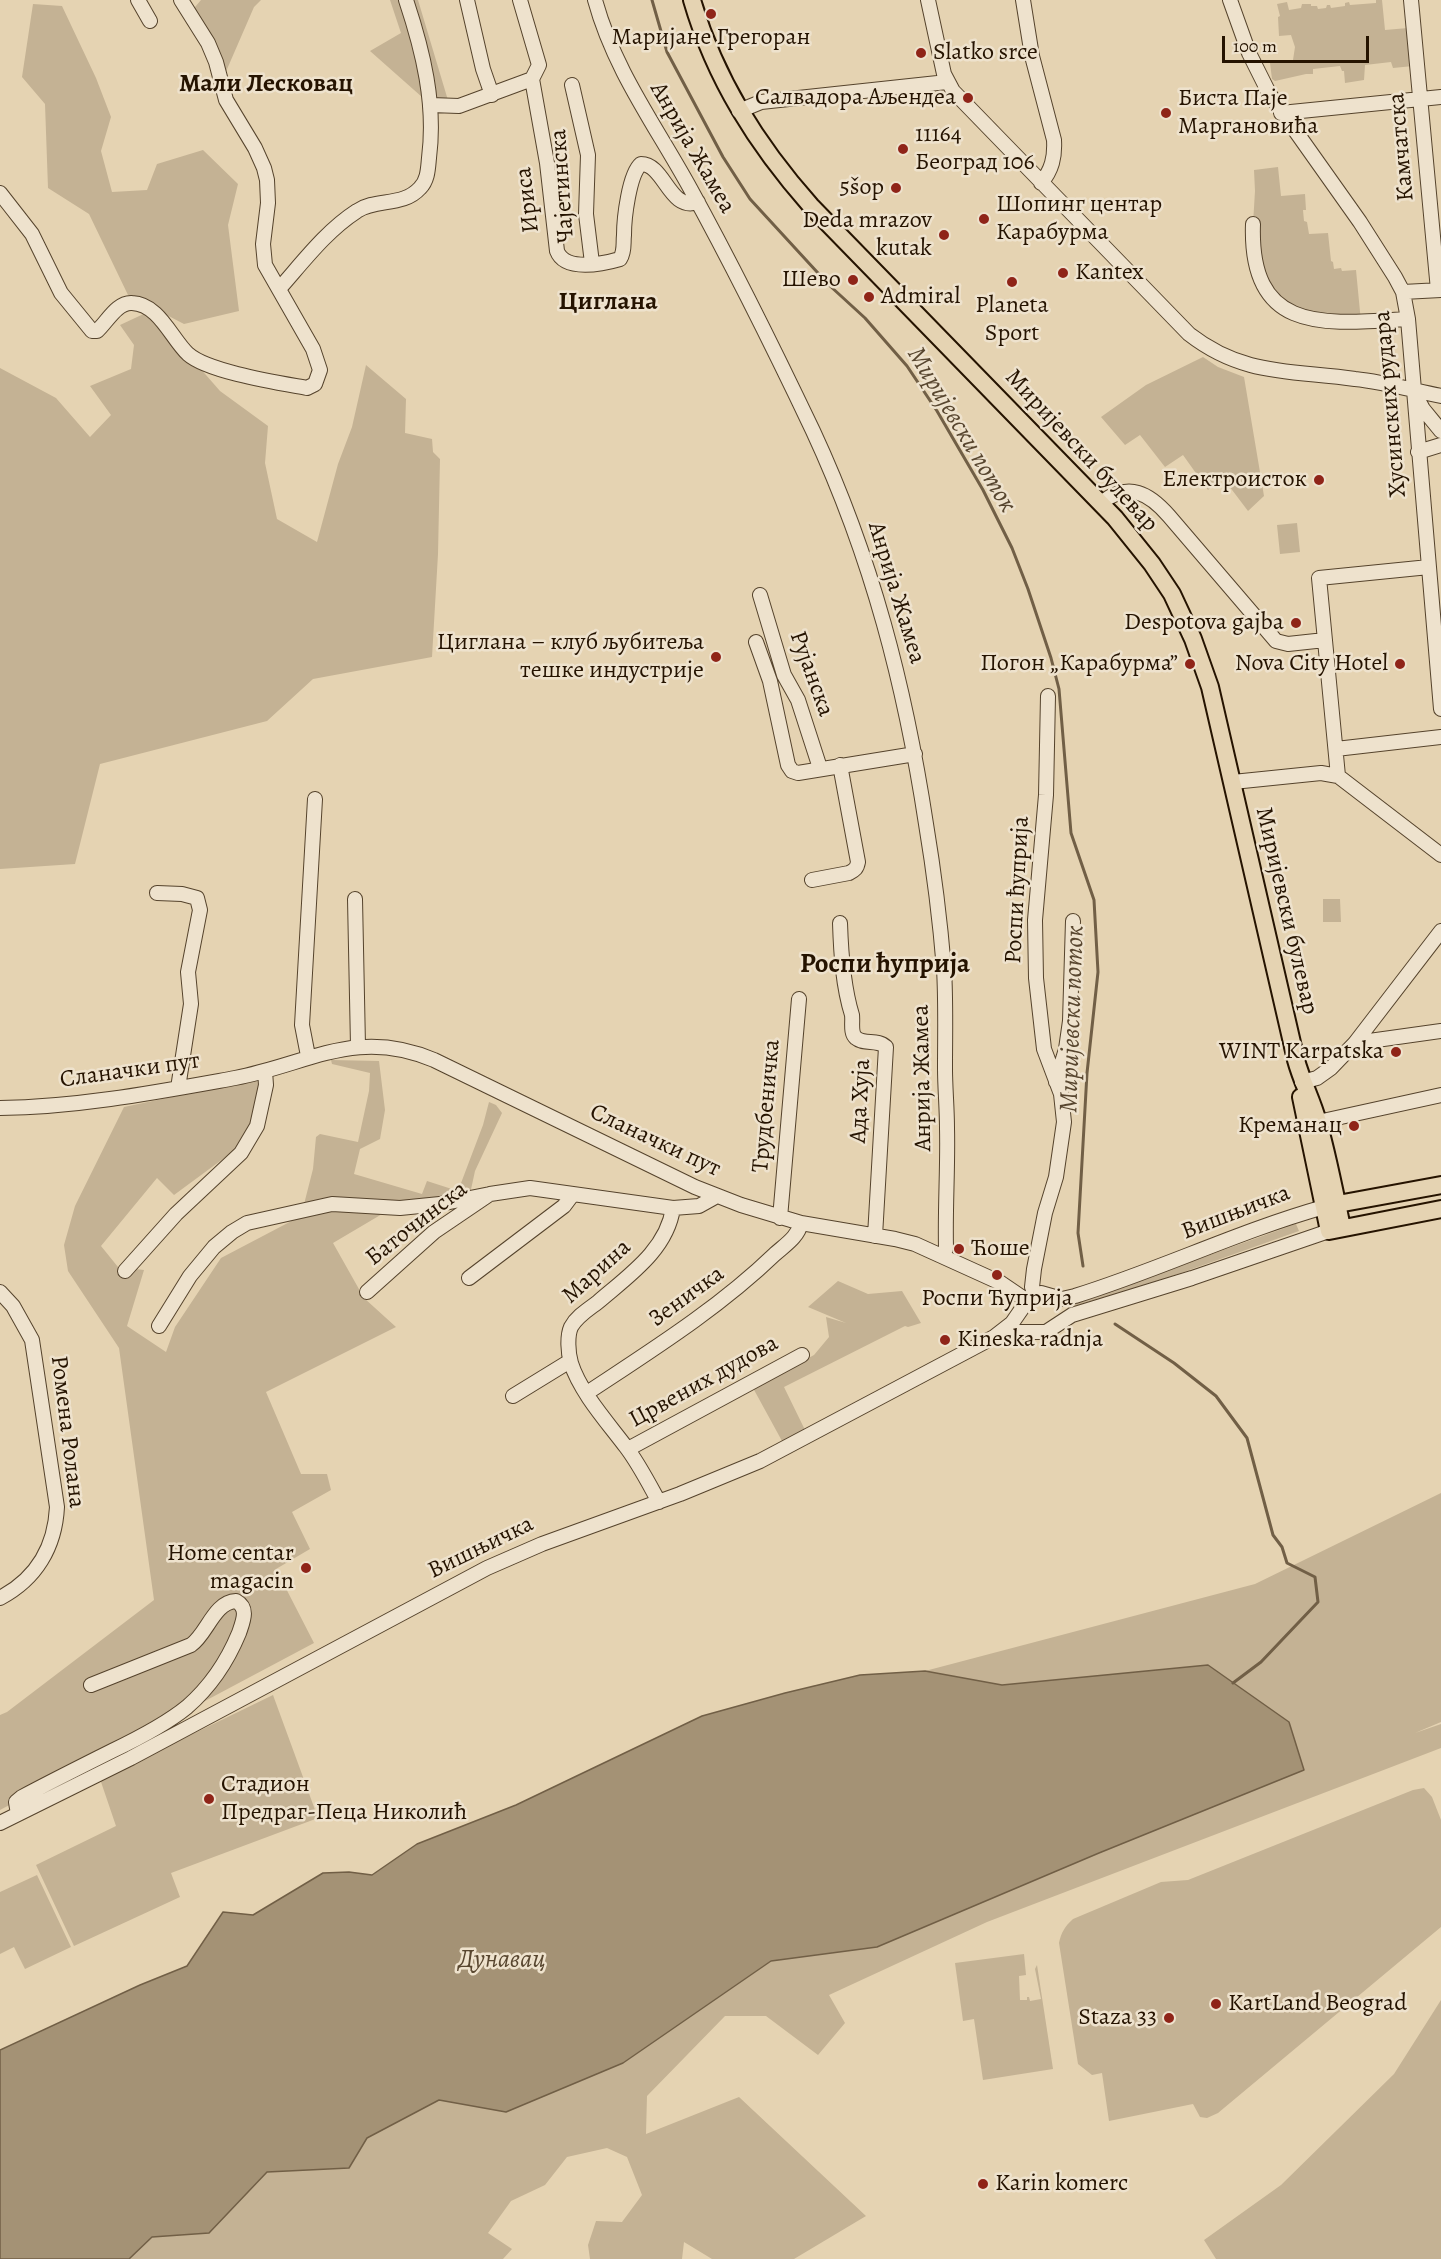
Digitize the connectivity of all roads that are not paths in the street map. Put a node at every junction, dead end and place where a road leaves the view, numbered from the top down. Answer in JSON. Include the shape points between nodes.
{"nodes":[{"id":1,"x":138,"y":0,"type":"edge"},
{"id":2,"x":181,"y":0,"type":"edge"},
{"id":3,"x":406,"y":0,"type":"edge"},
{"id":4,"x":467,"y":0,"type":"edge"},
{"id":5,"x":520,"y":0,"type":"edge"},
{"id":6,"x":595,"y":0,"type":"edge"},
{"id":7,"x":692,"y":0,"type":"edge"},
{"id":8,"x":928,"y":0,"type":"edge"},
{"id":9,"x":1023,"y":0,"type":"edge"},
{"id":10,"x":1230,"y":0,"type":"edge"},
{"id":11,"x":1411,"y":0,"type":"edge"},
{"id":12,"x":150,"y":21,"type":"dead end"},
{"id":13,"x":532,"y":79,"type":"junction"},
{"id":14,"x":947,"y":82,"type":"junction"},
{"id":15,"x":572,"y":85,"type":"dead end"},
{"id":16,"x":492,"y":95,"type":"junction"},
{"id":17,"x":1441,"y":97,"type":"edge"},
{"id":18,"x":1421,"y":99,"type":"junction"},
{"id":19,"x":432,"y":105,"type":"junction"},
{"id":20,"x":739,"y":111,"type":"junction"},
{"id":21,"x":1281,"y":113,"type":"junction"},
{"id":22,"x":1434,"y":173,"type":"edge"},
{"id":23,"x":1041,"y":183,"type":"junction"},
{"id":24,"x":0,"y":194,"type":"edge"},
{"id":25,"x":698,"y":202,"type":"junction"},
{"id":26,"x":1253,"y":224,"type":"dead end"},
{"id":27,"x":592,"y":263,"type":"junction"},
{"id":28,"x":279,"y":289,"type":"junction"},
{"id":29,"x":1439,"y":290,"type":"edge"},
{"id":30,"x":1403,"y":292,"type":"junction"},
{"id":31,"x":1408,"y":319,"type":"junction"},
{"id":32,"x":1412,"y":390,"type":"junction"},
{"id":33,"x":1441,"y":399,"type":"edge"},
{"id":34,"x":1419,"y":413,"type":"junction"},
{"id":35,"x":1437,"y":426,"type":"edge"},
{"id":36,"x":1441,"y":445,"type":"edge"},
{"id":37,"x":1418,"y":452,"type":"junction"},
{"id":38,"x":1102,"y":502,"type":"junction"},
{"id":39,"x":1429,"y":567,"type":"junction"},
{"id":40,"x":760,"y":595,"type":"dead end"},
{"id":41,"x":1325,"y":640,"type":"junction"},
{"id":42,"x":756,"y":642,"type":"dead end"},
{"id":43,"x":1048,"y":696,"type":"dead end"},
{"id":44,"x":1441,"y":709,"type":"edge"},
{"id":45,"x":1441,"y":737,"type":"edge"},
{"id":46,"x":1336,"y":749,"type":"junction"},
{"id":47,"x":915,"y":754,"type":"junction"},
{"id":48,"x":840,"y":765,"type":"junction"},
{"id":49,"x":820,"y":768,"type":"junction"},
{"id":50,"x":1338,"y":776,"type":"junction"},
{"id":51,"x":1233,"y":782,"type":"junction"},
{"id":52,"x":315,"y":799,"type":"dead end"},
{"id":53,"x":1441,"y":855,"type":"edge"},
{"id":54,"x":812,"y":880,"type":"dead end"},
{"id":55,"x":157,"y":893,"type":"dead end"},
{"id":56,"x":355,"y":899,"type":"dead end"},
{"id":57,"x":1073,"y":921,"type":"dead end"},
{"id":58,"x":840,"y":923,"type":"dead end"},
{"id":59,"x":1441,"y":932,"type":"edge"},
{"id":60,"x":799,"y":999,"type":"dead end"},
{"id":61,"x":1441,"y":1031,"type":"edge"},
{"id":62,"x":1355,"y":1043,"type":"junction"},
{"id":63,"x":358,"y":1046,"type":"junction"},
{"id":64,"x":308,"y":1056,"type":"junction"},
{"id":65,"x":266,"y":1071,"type":"junction"},
{"id":66,"x":1056,"y":1082,"type":"junction"},
{"id":67,"x":1302,"y":1083,"type":"junction"},
{"id":68,"x":178,"y":1088,"type":"junction"},
{"id":69,"x":1441,"y":1095,"type":"edge"},
{"id":70,"x":0,"y":1108,"type":"edge"},
{"id":71,"x":1318,"y":1122,"type":"junction"},
{"id":72,"x":1441,"y":1185,"type":"edge"},
{"id":73,"x":490,"y":1194,"type":"junction"},
{"id":74,"x":573,"y":1194,"type":"junction"},
{"id":75,"x":717,"y":1196,"type":"junction"},
{"id":76,"x":1330,"y":1205,"type":"junction"},
{"id":77,"x":674,"y":1208,"type":"junction"},
{"id":78,"x":1441,"y":1209,"type":"edge"},
{"id":79,"x":780,"y":1218,"type":"junction"},
{"id":80,"x":801,"y":1224,"type":"junction"},
{"id":81,"x":1336,"y":1229,"type":"junction"},
{"id":82,"x":875,"y":1236,"type":"junction"},
{"id":83,"x":944,"y":1256,"type":"junction"},
{"id":84,"x":125,"y":1271,"type":"dead end"},
{"id":85,"x":469,"y":1278,"type":"dead end"},
{"id":86,"x":368,"y":1292,"type":"dead end"},
{"id":87,"x":2,"y":1293,"type":"edge"},
{"id":88,"x":1051,"y":1297,"type":"junction"},
{"id":89,"x":1028,"y":1302,"type":"junction"},
{"id":90,"x":159,"y":1326,"type":"dead end"},
{"id":91,"x":1056,"y":1326,"type":"junction"},
{"id":92,"x":1035,"y":1332,"type":"junction"},
{"id":93,"x":993,"y":1337,"type":"junction"},
{"id":94,"x":802,"y":1355,"type":"dead end"},
{"id":95,"x":570,"y":1361,"type":"junction"},
{"id":96,"x":587,"y":1393,"type":"junction"},
{"id":97,"x":513,"y":1396,"type":"dead end"},
{"id":98,"x":628,"y":1449,"type":"junction"},
{"id":99,"x":659,"y":1502,"type":"junction"},
{"id":100,"x":0,"y":1598,"type":"edge"},
{"id":101,"x":91,"y":1685,"type":"dead end"},
{"id":102,"x":18,"y":1814,"type":"junction"},
{"id":103,"x":0,"y":1824,"type":"edge"}],
"edges":[{"from":1,"to":12,"type":"street"},
{"from":2,"to":28,"type":"street","via":[[208,43],[226,100],[264,168],[268,203],[263,256],[266,270]]},
{"from":3,"to":19,"type":"street"},
{"from":4,"to":16,"type":"street"},
{"from":5,"to":13,"type":"street","name":"Ириса","via":[[539,65]]},
{"from":6,"to":25,"type":"street","name":"Анрија Жамеа","via":[[613,53],[642,110]]},
{"from":7,"to":20,"type":"main road","name":"Миријевски булевар","via":[[710,54]]},
{"from":8,"to":14,"type":"street"},
{"from":9,"to":23,"type":"street","via":[[1032,56],[1054,140],[1052,165]]},
{"from":10,"to":21,"type":"street","name":"Хусинских рудара","via":[[1253,62]]},
{"from":11,"to":18,"type":"street","name":"Камчатска"},
{"from":13,"to":16,"type":"street"},
{"from":13,"to":27,"type":"street","name":"Ириса","via":[[557,251],[565,262]]},
{"from":14,"to":20,"type":"street","via":[[761,102]]},
{"from":14,"to":23,"type":"street"},
{"from":15,"to":27,"type":"street","name":"Чајетинска","via":[[588,155],[586,214]]},
{"from":16,"to":19,"type":"street","via":[[459,106]]},
{"from":17,"to":18,"type":"street"},
{"from":18,"to":21,"type":"street"},
{"from":18,"to":22,"type":"street","name":"Камчатска"},
{"from":19,"to":28,"type":"street","via":[[432,135],[422,187],[402,200],[356,211],[327,235]]},
{"from":20,"to":38,"type":"main road","name":"Миријевски булевар","via":[[811,206]]},
{"from":21,"to":30,"type":"street","name":"Хусинских рудара","via":[[1359,222]]},
{"from":22,"to":29,"type":"street","name":"Камчатска"},
{"from":23,"to":32,"type":"street","via":[[1177,324],[1209,349],[1246,365]]},
{"from":24,"to":28,"type":"street","via":[[32,234],[61,293],[92,331],[97,331],[123,305],[140,304],[156,315],[188,354],[202,363],[308,388],[319,375],[318,363]]},
{"from":25,"to":27,"type":"street","name":"Чајетинска","via":[[678,199],[653,169],[641,164],[627,202],[622,255],[620,259]]},
{"from":25,"to":47,"type":"street","name":"Анрија Жамеа","via":[[767,335],[847,507],[882,617]]},
{"from":26,"to":31,"type":"street","via":[[1260,277],[1268,292],[1288,310],[1301,317],[1338,323]]},
{"from":29,"to":30,"type":"street"},
{"from":30,"to":31,"type":"street","name":"Хусинских рудара"},
{"from":31,"to":32,"type":"street","name":"Хусинских рудара"},
{"from":32,"to":33,"type":"street"},
{"from":32,"to":34,"type":"street","name":"Хусинских рудара"},
{"from":33,"to":34,"type":"street"},
{"from":33,"to":35,"type":"street","via":[[1434,411]]},
{"from":34,"to":35,"type":"street"},
{"from":34,"to":37,"type":"street","name":"Хусинских рудара"},
{"from":36,"to":37,"type":"street"},
{"from":37,"to":39,"type":"street","name":"Хусинских рудара"},
{"from":38,"to":41,"type":"street","via":[[1120,492],[1150,496],[1272,639],[1288,644]]},
{"from":38,"to":51,"type":"main road","name":"Миријевски булевар","via":[[1152,564],[1190,631],[1210,687]]},
{"from":39,"to":41,"type":"street","via":[[1319,578]]},
{"from":39,"to":44,"type":"street","name":"Хусинских рудара"},
{"from":40,"to":49,"type":"street","name":"Рујанска","via":[[784,675],[798,700]]},
{"from":41,"to":46,"type":"street"},
{"from":42,"to":49,"type":"street","via":[[770,681],[790,769],[798,773]]},
{"from":43,"to":66,"type":"street","name":"Роспи ћуприја","via":[[1048,760],[1035,945],[1044,1049]]},
{"from":45,"to":46,"type":"street"},
{"from":46,"to":50,"type":"street"},
{"from":47,"to":48,"type":"street"},
{"from":47,"to":83,"type":"street","name":"Анрија Жамеа","via":[[944,971]]},
{"from":48,"to":49,"type":"street"},
{"from":48,"to":54,"type":"street","via":[[858,862],[849,873]]},
{"from":50,"to":51,"type":"street","via":[[1321,773]]},
{"from":50,"to":53,"type":"street"},
{"from":51,"to":67,"type":"main road","name":"Миријевски булевар"},
{"from":52,"to":64,"type":"street","via":[[302,1025]]},
{"from":55,"to":68,"type":"street","via":[[196,898],[200,910],[189,972],[191,1004]]},
{"from":56,"to":63,"type":"street"},
{"from":57,"to":66,"type":"street","via":[[1070,1021]]},
{"from":58,"to":82,"type":"street","name":"Ада Хуја","via":[[853,1035],[886,1047]]},
{"from":59,"to":62,"type":"street"},
{"from":60,"to":79,"type":"street","name":"Трудбеничка"},
{"from":61,"to":62,"type":"street"},
{"from":62,"to":67,"type":"street","via":[[1331,1068]]},
{"from":63,"to":64,"type":"street","name":"Сланачки пут"},
{"from":63,"to":75,"type":"street","name":"Сланачки пут","via":[[384,1046],[416,1053]]},
{"from":64,"to":65,"type":"street","name":"Сланачки пут"},
{"from":65,"to":68,"type":"street","name":"Сланачки пут"},
{"from":65,"to":84,"type":"street","via":[[262,1108],[241,1153],[176,1214]]},
{"from":66,"to":89,"type":"street","name":"Роспи ћуприја","via":[[1064,1111],[1064,1131]]},
{"from":67,"to":71,"type":"main road","name":"Миријевски булевар"},
{"from":67,"to":76,"type":"main road","name":"Миријевски булевар","via":[[1301,1099]]},
{"from":68,"to":70,"type":"street","name":"Сланачки пут","via":[[68,1104]]},
{"from":69,"to":71,"type":"street"},
{"from":71,"to":76,"type":"main road","name":"Миријевски булевар"},
{"from":72,"to":76,"type":"main road","name":"Вишњичка"},
{"from":73,"to":74,"type":"street","name":"Баточинска","via":[[530,1188]]},
{"from":73,"to":86,"type":"street","name":"Баточинска","via":[[434,1232]]},
{"from":73,"to":90,"type":"street","via":[[400,1208],[332,1204],[247,1223],[214,1247],[190,1276]]},
{"from":74,"to":77,"type":"street","name":"Баточинска"},
{"from":74,"to":85,"type":"street","via":[[564,1206]]},
{"from":75,"to":77,"type":"street","via":[[699,1206]]},
{"from":75,"to":79,"type":"street","name":"Сланачки пут"},
{"from":76,"to":81,"type":"main road","name":"Миријевски булевар"},
{"from":76,"to":88,"type":"street","name":"Вишњичка","via":[[1103,1287],[1068,1298]]},
{"from":77,"to":95,"type":"street","name":"Марина","via":[[668,1230],[654,1251],[572,1325]]},
{"from":78,"to":81,"type":"main road","name":"Вишњичка"},
{"from":79,"to":80,"type":"street","name":"Сланачки пут"},
{"from":80,"to":82,"type":"street","name":"Сланачки пут"},
{"from":80,"to":96,"type":"street","name":"Зеничка","via":[[792,1239],[740,1287]]},
{"from":81,"to":91,"type":"street","name":"Вишњичка","via":[[1072,1315]]},
{"from":82,"to":83,"type":"street","name":"Сланачки пут","via":[[901,1240]]},
{"from":83,"to":89,"type":"street","name":"Сланачки пут","via":[[1011,1288]]},
{"from":87,"to":100,"type":"street","name":"Ромена Ролана","via":[[14,1306],[32,1340],[57,1507],[55,1528],[44,1558],[21,1585]]},
{"from":88,"to":89,"type":"street","name":"Вишњичка"},
{"from":88,"to":91,"type":"street","via":[[1060,1310]]},
{"from":89,"to":92,"type":"street","via":[[1023,1321]]},
{"from":89,"to":93,"type":"street","name":"Вишњичка","via":[[1012,1323]]},
{"from":91,"to":92,"type":"street","name":"Вишњичка","via":[[1046,1332]]},
{"from":92,"to":93,"type":"street","name":"Вишњичка"},
{"from":93,"to":99,"type":"street","name":"Вишњичка","via":[[777,1453]]},
{"from":94,"to":98,"type":"street","name":"Црвених дудова"},
{"from":95,"to":96,"type":"street","name":"Марина"},
{"from":95,"to":97,"type":"street"},
{"from":96,"to":98,"type":"street","name":"Марина"},
{"from":98,"to":99,"type":"street","name":"Марина"},
{"from":99,"to":102,"type":"street","name":"Вишњичка","via":[[488,1568]]},
{"from":101,"to":102,"type":"street","via":[[191,1645],[226,1603],[236,1601],[242,1606],[242,1624],[224,1665],[185,1708],[134,1740],[22,1797],[16,1802]]},
{"from":102,"to":103,"type":"street","name":"Вишњичка"}]}
